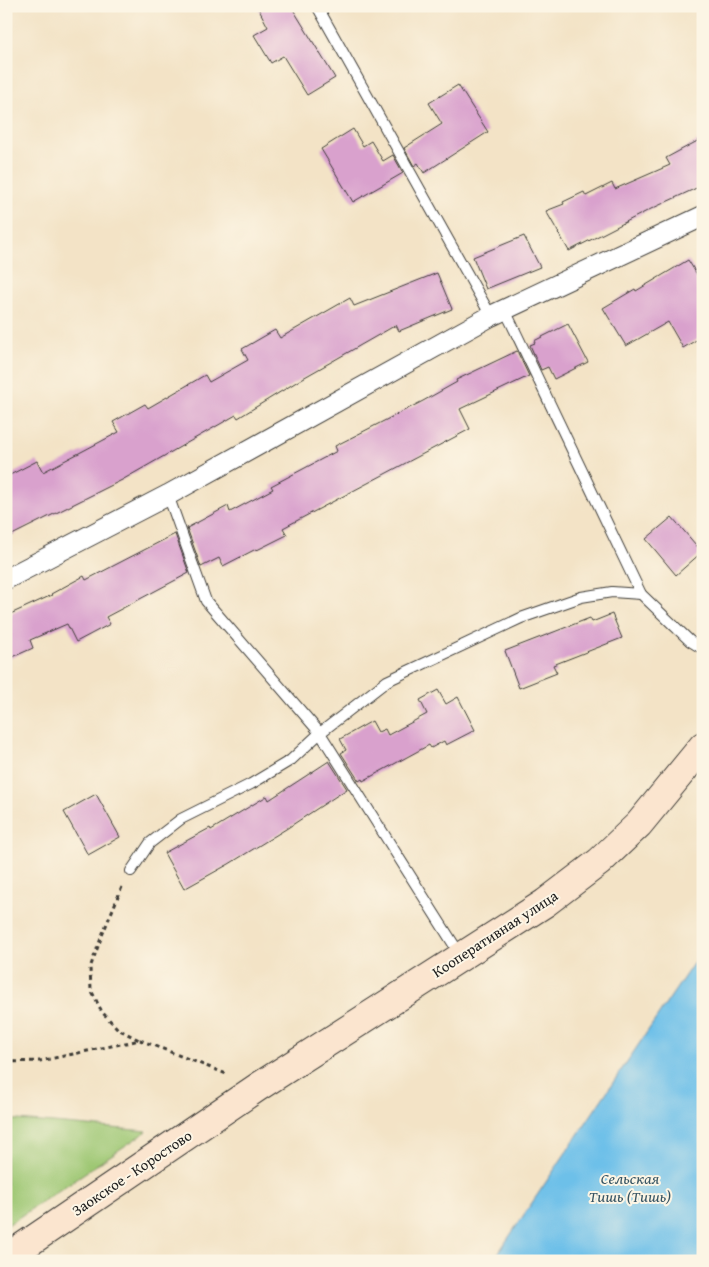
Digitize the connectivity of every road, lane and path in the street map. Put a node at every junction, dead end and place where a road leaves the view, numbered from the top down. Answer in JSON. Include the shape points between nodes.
{"nodes":[{"id":1,"x":317,"y":6,"type":"edge"},
{"id":2,"x":703,"y":216,"type":"edge"},
{"id":3,"x":498,"y":313,"type":"junction"},
{"id":4,"x":168,"y":495,"type":"junction"},
{"id":5,"x":6,"y":579,"type":"edge"},
{"id":6,"x":641,"y":594,"type":"junction"},
{"id":7,"x":703,"y":649,"type":"edge"},
{"id":8,"x":320,"y":733,"type":"junction"},
{"id":9,"x":703,"y":746,"type":"edge"},
{"id":10,"x":131,"y":871,"type":"joint"},
{"id":11,"x":461,"y":956,"type":"junction"},
{"id":12,"x":140,"y":1040,"type":"junction"},
{"id":13,"x":6,"y":1062,"type":"edge"},
{"id":14,"x":258,"y":1087,"type":"junction"},
{"id":15,"x":6,"y":1258,"type":"edge"}],
"edges":[{"from":1,"to":3,"type":"lane"},
{"from":2,"to":3,"type":"street"},
{"from":3,"to":4,"type":"street"},
{"from":3,"to":6,"type":"lane"},
{"from":4,"to":5,"type":"street"},
{"from":4,"to":8,"type":"lane","via":[[206,601]]},
{"from":6,"to":7,"type":"lane","via":[[690,641]]},
{"from":6,"to":8,"type":"lane","via":[[612,592],[581,597],[521,618],[387,681]]},
{"from":8,"to":10,"type":"lane","via":[[291,760],[181,819],[150,843]]},
{"from":8,"to":11,"type":"lane"},
{"from":9,"to":11,"type":"street","name":"Кооперативная улица","via":[[639,824],[599,862],[545,903]]},
{"from":10,"to":12,"type":"path","via":[[90,968],[91,990],[102,1012],[118,1029]]},
{"from":11,"to":14,"type":"street","name":"Кооперативная улица"},
{"from":12,"to":13,"type":"path","via":[[40,1061]]},
{"from":12,"to":14,"type":"path"},
{"from":14,"to":15,"type":"street","name":"Заокское - Коростово"}]}
